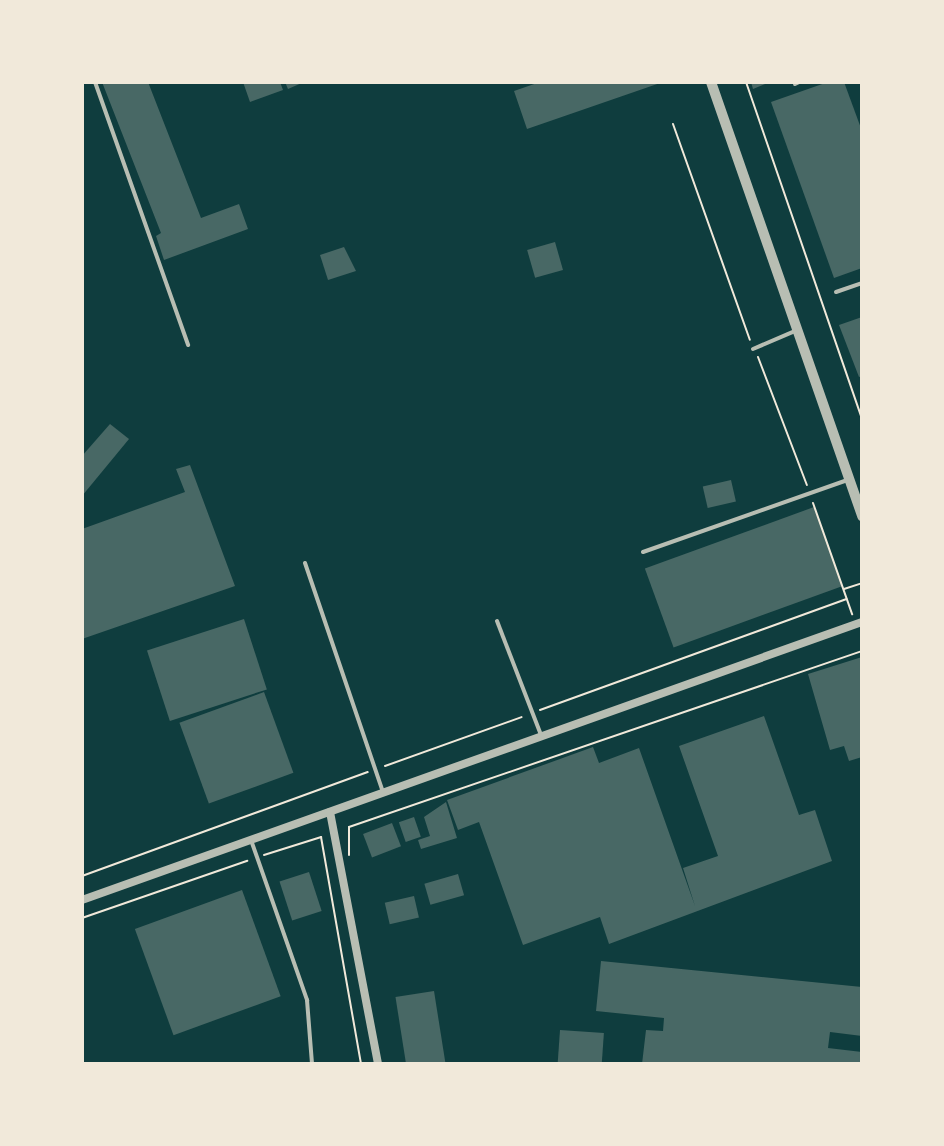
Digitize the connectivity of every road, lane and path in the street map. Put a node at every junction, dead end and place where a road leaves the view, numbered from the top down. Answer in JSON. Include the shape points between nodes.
{"nodes":[{"id":1,"x":95,"y":82,"type":"edge"},
{"id":2,"x":711,"y":82,"type":"edge"},
{"id":3,"x":746,"y":82,"type":"edge"},
{"id":4,"x":673,"y":124,"type":"dead end"},
{"id":5,"x":862,"y":283,"type":"edge"},
{"id":6,"x":836,"y":292,"type":"dead end"},
{"id":7,"x":797,"y":331,"type":"junction"},
{"id":8,"x":188,"y":345,"type":"dead end"},
{"id":9,"x":753,"y":349,"type":"junction"},
{"id":10,"x":862,"y":418,"type":"edge"},
{"id":11,"x":849,"y":479,"type":"junction"},
{"id":12,"x":810,"y":493,"type":"junction"},
{"id":13,"x":862,"y":516,"type":"edge"},
{"id":14,"x":643,"y":552,"type":"dead end"},
{"id":15,"x":305,"y":563,"type":"dead end"},
{"id":16,"x":862,"y":583,"type":"edge"},
{"id":17,"x":844,"y":589,"type":"junction"},
{"id":18,"x":847,"y":599,"type":"junction"},
{"id":19,"x":497,"y":621,"type":"dead end"},
{"id":20,"x":859,"y":623,"type":"edge"},
{"id":21,"x":862,"y":651,"type":"edge"},
{"id":22,"x":532,"y":713,"type":"junction"},
{"id":23,"x":541,"y":735,"type":"junction"},
{"id":24,"x":375,"y":770,"type":"junction"},
{"id":25,"x":383,"y":792,"type":"junction"},
{"id":26,"x":330,"y":812,"type":"junction"},
{"id":27,"x":251,"y":840,"type":"junction"},
{"id":28,"x":354,"y":854,"type":"dead end"},
{"id":29,"x":257,"y":857,"type":"junction"},
{"id":30,"x":82,"y":876,"type":"edge"},
{"id":31,"x":82,"y":900,"type":"edge"},
{"id":32,"x":82,"y":918,"type":"edge"},
{"id":33,"x":312,"y":1064,"type":"edge"},
{"id":34,"x":361,"y":1064,"type":"edge"},
{"id":35,"x":378,"y":1064,"type":"edge"}],
"edges":[{"from":1,"to":8,"type":"lane"},
{"from":2,"to":7,"type":"street"},
{"from":3,"to":10,"type":"path"},
{"from":4,"to":9,"type":"path"},
{"from":5,"to":6,"type":"lane"},
{"from":7,"to":9,"type":"lane"},
{"from":7,"to":11,"type":"street"},
{"from":9,"to":12,"type":"path"},
{"from":11,"to":12,"type":"lane"},
{"from":11,"to":13,"type":"street"},
{"from":12,"to":14,"type":"lane"},
{"from":12,"to":17,"type":"path"},
{"from":15,"to":24,"type":"lane"},
{"from":16,"to":17,"type":"path"},
{"from":17,"to":18,"type":"path"},
{"from":18,"to":20,"type":"path"},
{"from":18,"to":22,"type":"path"},
{"from":19,"to":22,"type":"lane"},
{"from":20,"to":23,"type":"street"},
{"from":21,"to":28,"type":"path","via":[[349,827]]},
{"from":22,"to":23,"type":"lane"},
{"from":22,"to":24,"type":"path"},
{"from":23,"to":25,"type":"street"},
{"from":24,"to":25,"type":"lane"},
{"from":24,"to":30,"type":"path"},
{"from":25,"to":26,"type":"street"},
{"from":26,"to":27,"type":"street"},
{"from":26,"to":35,"type":"street"},
{"from":27,"to":29,"type":"lane"},
{"from":27,"to":31,"type":"street"},
{"from":29,"to":32,"type":"path"},
{"from":29,"to":33,"type":"lane","via":[[307,1000]]},
{"from":29,"to":34,"type":"path","via":[[321,837]]}]}
